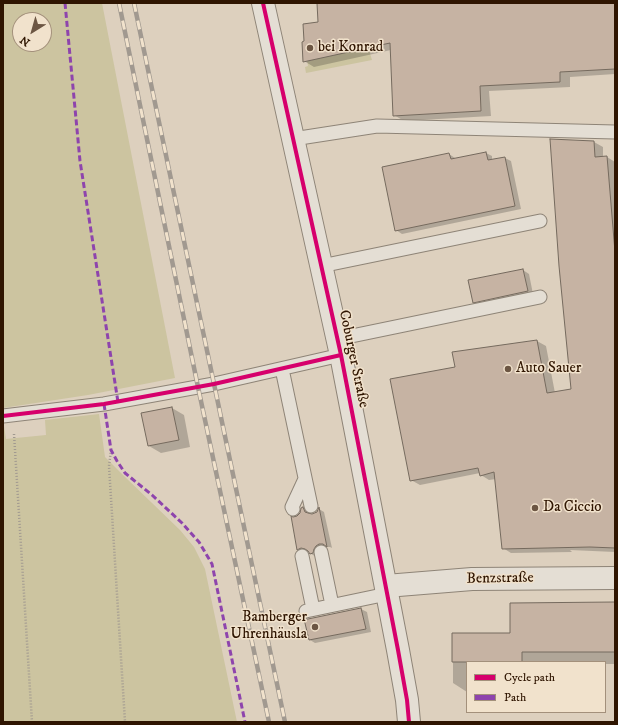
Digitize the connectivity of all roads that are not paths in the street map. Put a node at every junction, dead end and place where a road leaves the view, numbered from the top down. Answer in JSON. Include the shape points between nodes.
{"nodes":[{"id":1,"x":263,"y":3,"type":"edge"},
{"id":2,"x":615,"y":132,"type":"edge"},
{"id":3,"x":293,"y":139,"type":"junction"},
{"id":4,"x":540,"y":221,"type":"dead end"},
{"id":5,"x":321,"y":266,"type":"junction"},
{"id":6,"x":540,"y":297,"type":"dead end"},
{"id":7,"x":339,"y":347,"type":"junction"},
{"id":8,"x":282,"y":369,"type":"junction"},
{"id":9,"x":8,"y":416,"type":"edge"},
{"id":10,"x":305,"y":478,"type":"junction"},
{"id":11,"x":311,"y":506,"type":"dead end"},
{"id":12,"x":293,"y":509,"type":"dead end"},
{"id":13,"x":321,"y":552,"type":"dead end"},
{"id":14,"x":302,"y":556,"type":"dead end"},
{"id":15,"x":615,"y":578,"type":"edge"},
{"id":16,"x":387,"y":590,"type":"junction"},
{"id":17,"x":332,"y":606,"type":"junction"},
{"id":18,"x":409,"y":722,"type":"edge"}],
"edges":[{"from":1,"to":3,"type":"street","name":"Coburger Straße"},
{"from":2,"to":3,"type":"lane","via":[[377,126]]},
{"from":3,"to":5,"type":"street","name":"Coburger Straße"},
{"from":4,"to":5,"type":"lane"},
{"from":5,"to":7,"type":"street","name":"Coburger Straße"},
{"from":6,"to":7,"type":"lane"},
{"from":7,"to":8,"type":"lane"},
{"from":7,"to":16,"type":"street","name":"Coburger Straße"},
{"from":8,"to":9,"type":"lane","via":[[118,402]]},
{"from":8,"to":10,"type":"lane"},
{"from":10,"to":11,"type":"lane"},
{"from":10,"to":12,"type":"lane","via":[[292,506]]},
{"from":13,"to":17,"type":"lane"},
{"from":14,"to":17,"type":"lane","via":[[309,610]]},
{"from":15,"to":16,"type":"street","name":"Benzstraße","via":[[472,579]]},
{"from":16,"to":17,"type":"lane"},
{"from":16,"to":18,"type":"street","name":"Coburger Straße"}]}
